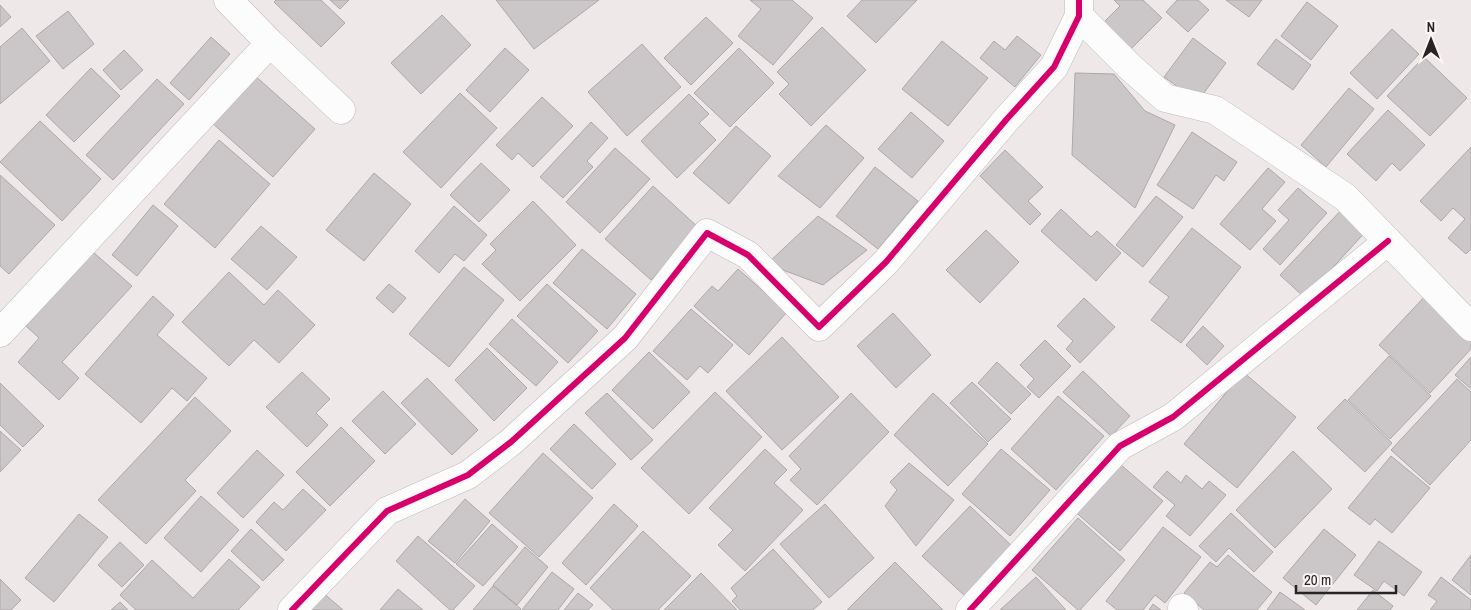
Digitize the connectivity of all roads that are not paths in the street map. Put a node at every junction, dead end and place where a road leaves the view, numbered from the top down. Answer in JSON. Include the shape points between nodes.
{"nodes":[{"id":1,"x":228,"y":0,"type":"edge"},
{"id":2,"x":1078,"y":8,"type":"edge"},
{"id":3,"x":270,"y":43,"type":"junction"},
{"id":4,"x":342,"y":110,"type":"dead end"},
{"id":5,"x":1388,"y":241,"type":"junction"},
{"id":6,"x":1471,"y":327,"type":"edge"},
{"id":7,"x":0,"y":333,"type":"edge"},
{"id":8,"x":292,"y":610,"type":"edge"},
{"id":9,"x":970,"y":610,"type":"edge"}],
"edges":[{"from":1,"to":3,"type":"street"},
{"from":2,"to":5,"type":"street","via":[[1130,67],[1165,98],[1215,110],[1345,197]]},
{"from":2,"to":8,"type":"street","via":[[1054,67],[886,262],[819,327],[748,256],[707,233],[624,338],[511,442],[468,475],[386,511]]},
{"from":3,"to":4,"type":"street"},
{"from":3,"to":7,"type":"street"},
{"from":5,"to":6,"type":"street"},
{"from":5,"to":9,"type":"street","via":[[1173,417],[1120,446]]}]}
